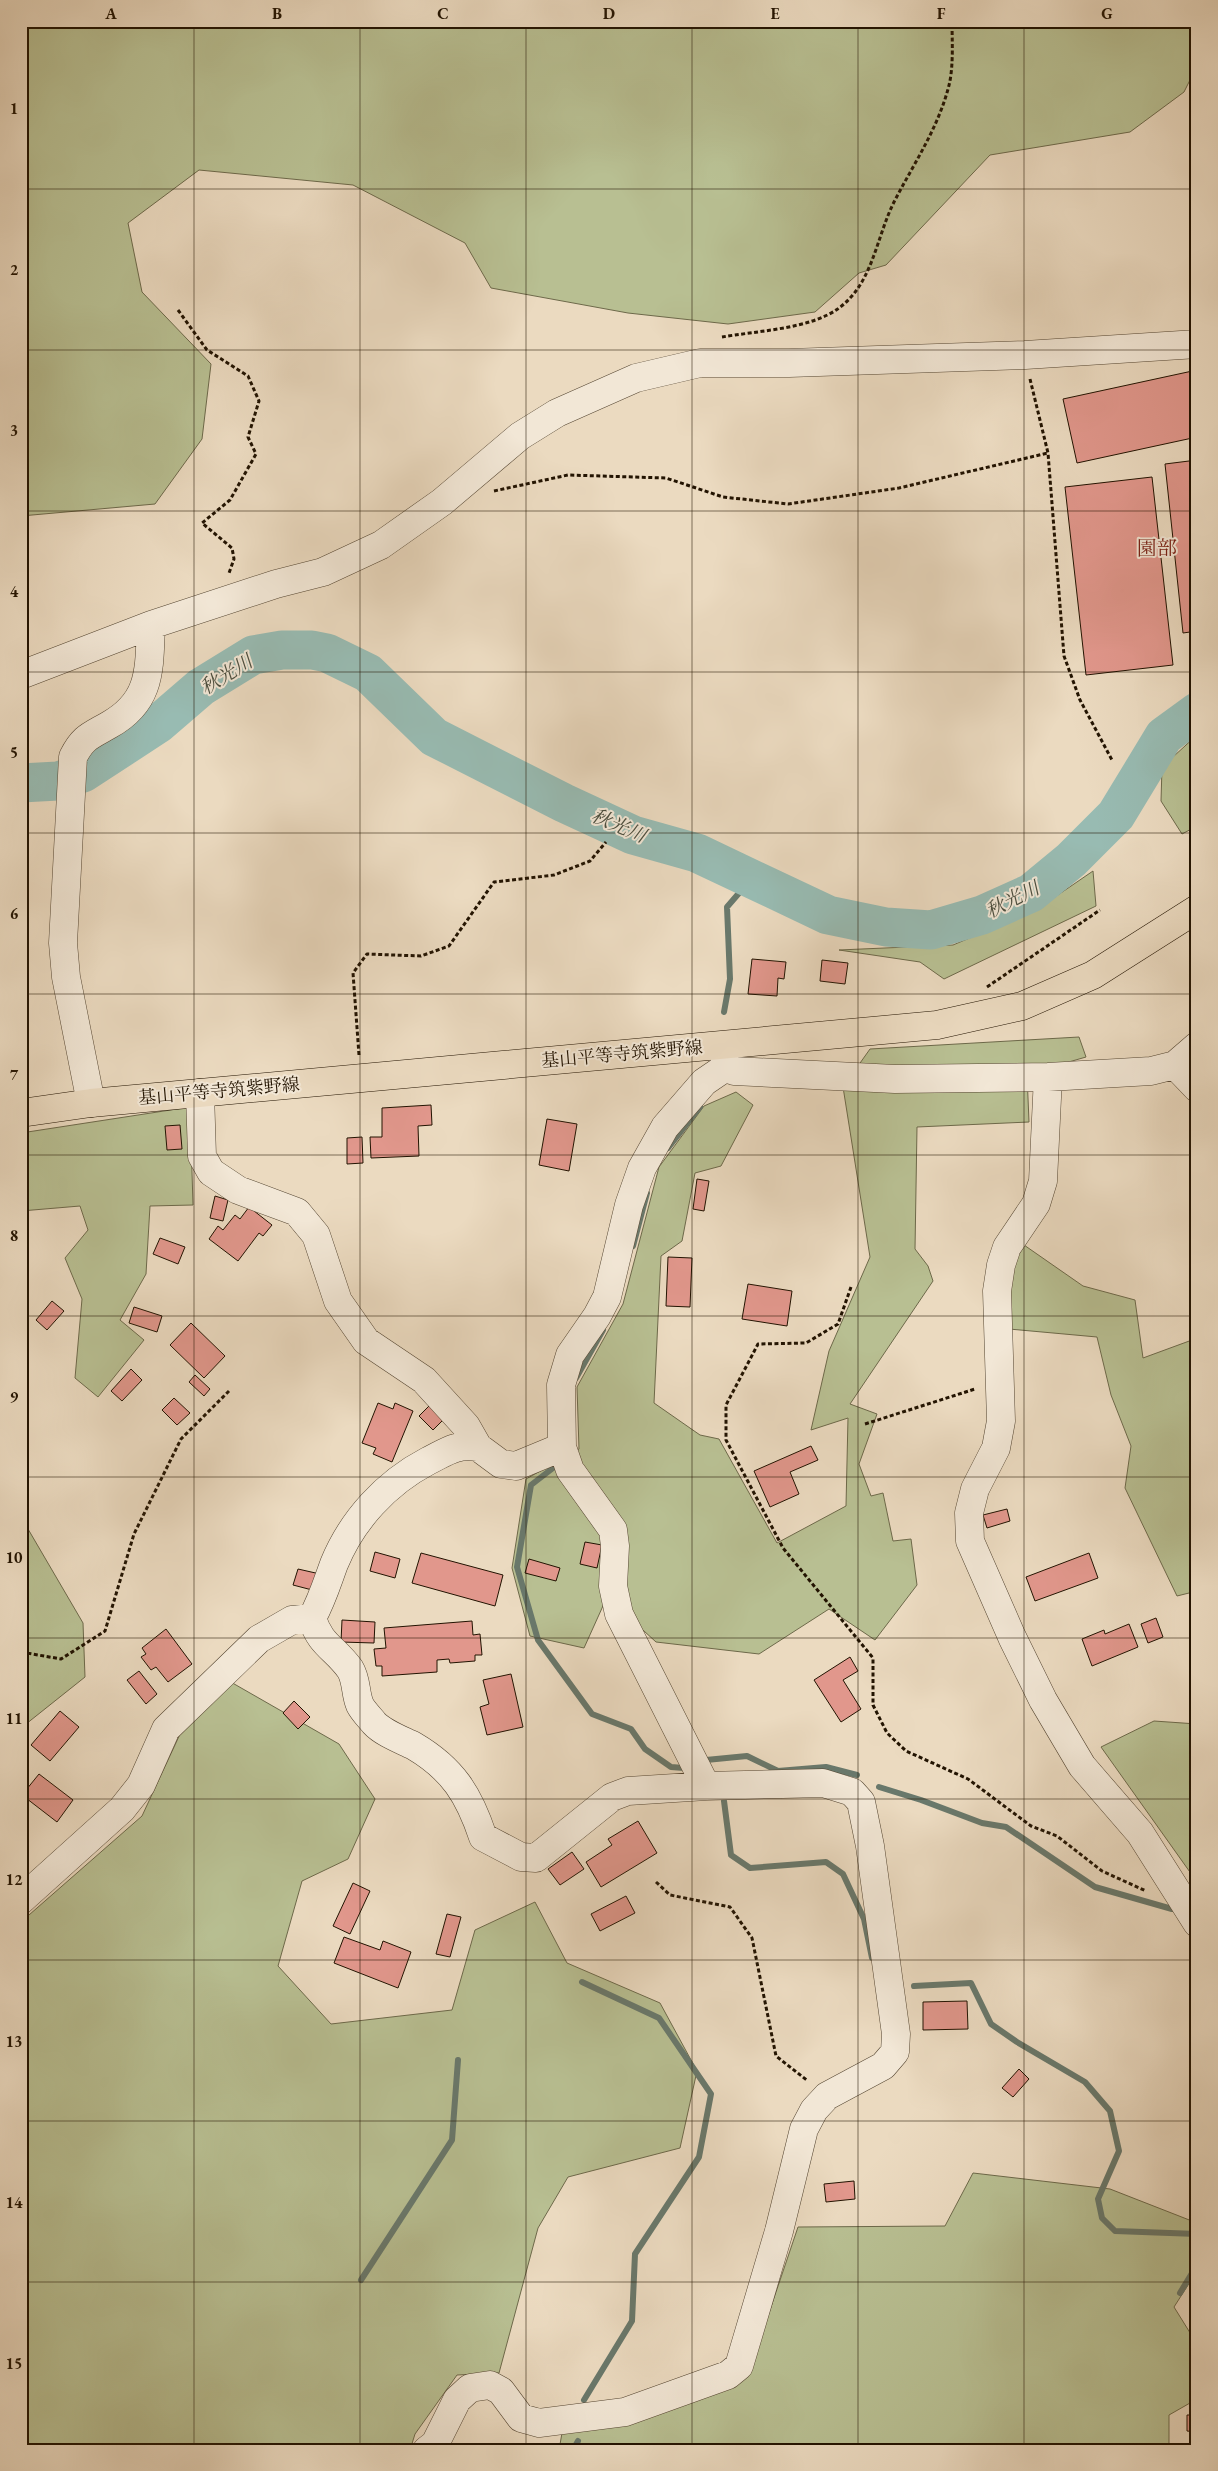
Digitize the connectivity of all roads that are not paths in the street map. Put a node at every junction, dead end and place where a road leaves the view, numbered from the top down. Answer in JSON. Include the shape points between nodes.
{"nodes":[{"id":1,"x":1197,"y":344,"type":"edge"},
{"id":2,"x":151,"y":625,"type":"junction"},
{"id":3,"x":21,"y":675,"type":"edge"},
{"id":4,"x":1197,"y":909,"type":"edge"},
{"id":5,"x":1197,"y":1046,"type":"edge"},
{"id":6,"x":725,"y":1056,"type":"junction"},
{"id":7,"x":1175,"y":1065,"type":"junction"},
{"id":8,"x":1048,"y":1077,"type":"junction"},
{"id":9,"x":1197,"y":1088,"type":"edge"},
{"id":10,"x":200,"y":1093,"type":"junction"},
{"id":11,"x":91,"y":1103,"type":"junction"},
{"id":12,"x":21,"y":1114,"type":"edge"},
{"id":13,"x":478,"y":1447,"type":"junction"},
{"id":14,"x":562,"y":1447,"type":"junction"},
{"id":15,"x":312,"y":1618,"type":"junction"},
{"id":16,"x":706,"y":1786,"type":"junction"},
{"id":17,"x":21,"y":1900,"type":"edge"},
{"id":18,"x":1197,"y":1923,"type":"edge"},
{"id":19,"x":428,"y":2450,"type":"edge"}],
"edges":[{"from":1,"to":2,"type":"street","via":[[1025,355],[700,363],[636,378],[556,413],[520,436],[442,502],[381,545],[323,572]]},
{"from":2,"to":3,"type":"street"},
{"from":2,"to":11,"type":"street","via":[[150,666],[141,698],[123,717],[81,742],[73,757],[63,943],[66,978]]},
{"from":4,"to":6,"type":"main road","name":"基山平等寺筑紫野線","via":[[1093,975],[1022,1006],[937,1025]]},
{"from":5,"to":7,"type":"street"},
{"from":6,"to":8,"type":"street","via":[[734,1071],[759,1074],[856,1078]]},
{"from":6,"to":10,"type":"main road","name":"基山平等寺筑紫野線","via":[[360,1078]]},
{"from":6,"to":14,"type":"street","via":[[665,1127],[642,1168],[629,1205],[607,1297],[598,1316],[570,1355],[561,1385]]},
{"from":7,"to":8,"type":"street","via":[[1151,1071]]},
{"from":7,"to":9,"type":"street"},
{"from":8,"to":18,"type":"street","via":[[1043,1180],[1036,1204],[1007,1247],[1000,1265],[997,1291],[1001,1421],[996,1448],[975,1489],[969,1512],[970,1541],[1043,1700],[1082,1766],[1140,1833]]},
{"from":10,"to":11,"type":"main road","name":"基山平等寺筑紫野線"},
{"from":10,"to":13,"type":"street","via":[[202,1156],[211,1172],[238,1190],[297,1212],[316,1235],[338,1300],[366,1341],[424,1380],[466,1426]]},
{"from":11,"to":12,"type":"main road","name":"基山平等寺筑紫野線"},
{"from":13,"to":14,"type":"street","via":[[501,1464],[516,1466]]},
{"from":13,"to":15,"type":"street","via":[[460,1445],[407,1472],[382,1492],[356,1524]]},
{"from":14,"to":16,"type":"street","via":[[570,1470],[613,1530],[613,1586],[620,1614]]},
{"from":15,"to":16,"type":"street","via":[[316,1632],[350,1669],[360,1706],[376,1725],[433,1757],[455,1780],[473,1807],[483,1837],[521,1857],[536,1858],[612,1797],[628,1791]]},
{"from":15,"to":17,"type":"street","via":[[292,1620],[260,1639],[166,1729],[141,1785],[122,1809]]},
{"from":16,"to":19,"type":"street","via":[[823,1783],[852,1792],[861,1802],[896,2034],[895,2052],[883,2066],[827,2096],[814,2110],[804,2129],[779,2231],[739,2366],[728,2376],[625,2412],[539,2423],[521,2418],[501,2392],[490,2385],[470,2388],[457,2400],[435,2444]]}]}
